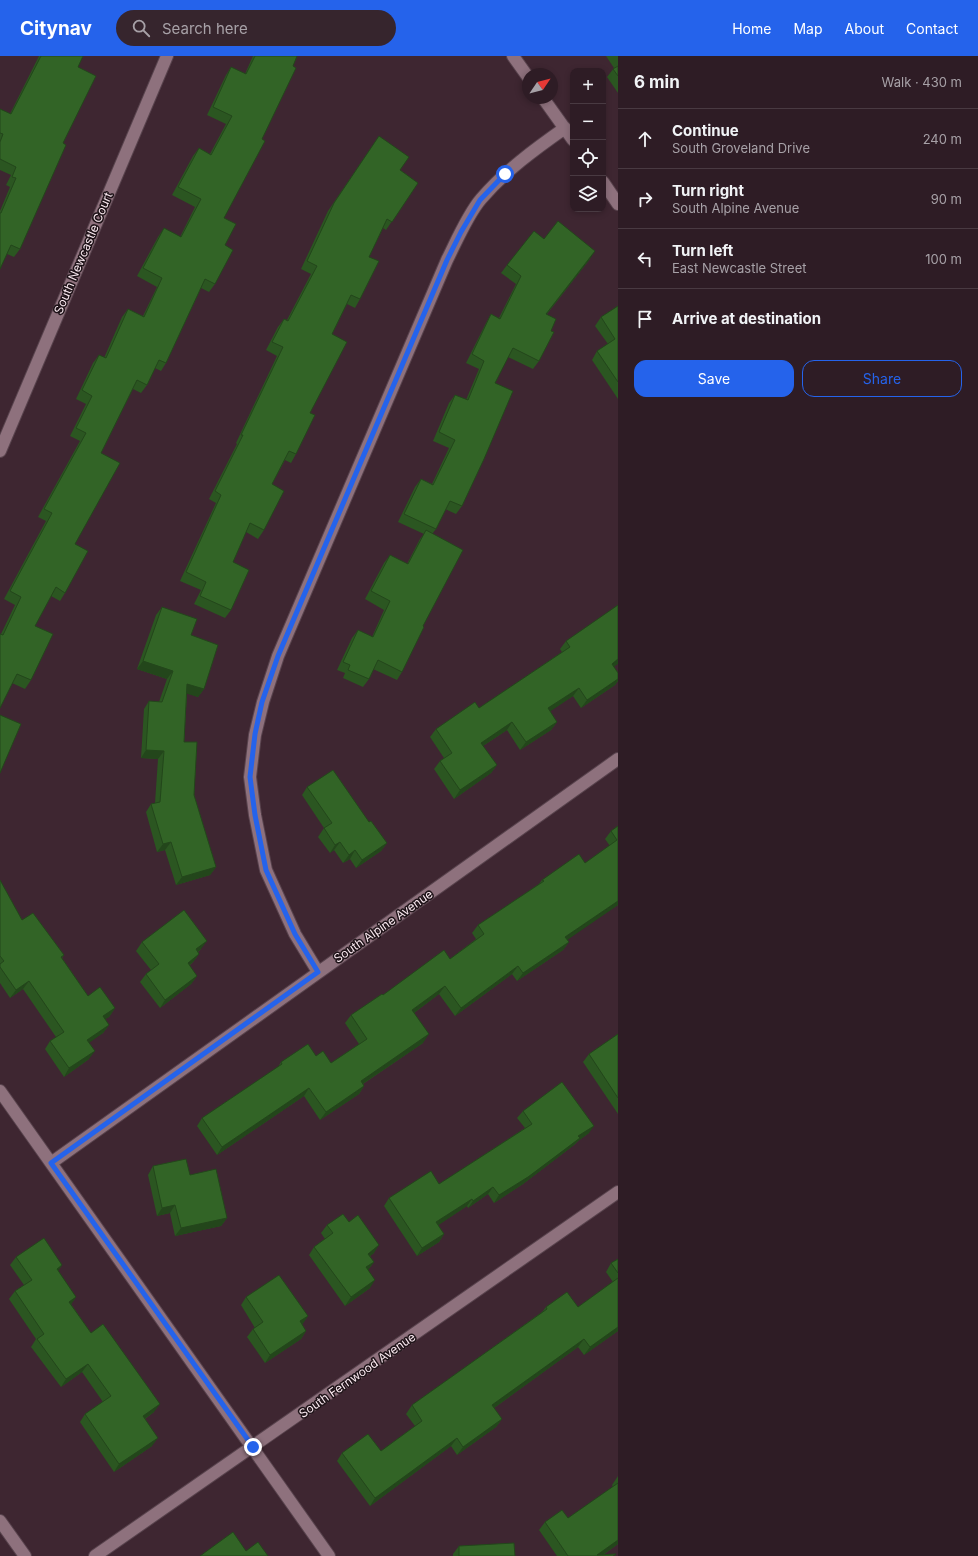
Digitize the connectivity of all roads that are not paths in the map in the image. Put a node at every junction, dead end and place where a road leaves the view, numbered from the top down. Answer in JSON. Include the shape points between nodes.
{"nodes":[{"id":1,"x":167,"y":56,"type":"edge"},
{"id":2,"x":513,"y":56,"type":"edge"},
{"id":3,"x":522,"y":69,"type":"edge"},
{"id":4,"x":547,"y":104,"type":"edge"},
{"id":5,"x":565,"y":128,"type":"junction"},
{"id":6,"x":570,"y":136,"type":"edge"},
{"id":7,"x":606,"y":186,"type":"edge"},
{"id":8,"x":618,"y":204,"type":"edge"},
{"id":9,"x":0,"y":451,"type":"edge"},
{"id":10,"x":618,"y":759,"type":"edge"},
{"id":11,"x":318,"y":972,"type":"junction"},
{"id":12,"x":0,"y":1091,"type":"edge"},
{"id":13,"x":51,"y":1163,"type":"junction"},
{"id":14,"x":618,"y":1192,"type":"edge"},
{"id":15,"x":253,"y":1447,"type":"junction"},
{"id":16,"x":0,"y":1521,"type":"edge"},
{"id":17,"x":25,"y":1556,"type":"edge"},
{"id":18,"x":95,"y":1556,"type":"edge"},
{"id":19,"x":329,"y":1556,"type":"edge"}],
"edges":[{"from":1,"to":9,"type":"street","name":"South Newcastle Court"},
{"from":2,"to":3,"type":"street"},
{"from":4,"to":5,"type":"street"},
{"from":5,"to":6,"type":"street"},
{"from":5,"to":11,"type":"street","via":[[505,174],[480,200],[461,232],[278,656],[262,702],[250,777],[256,823],[266,870],[295,934]]},
{"from":7,"to":8,"type":"street"},
{"from":10,"to":11,"type":"street","name":"South Alpine Avenue"},
{"from":11,"to":13,"type":"street","name":"South Alpine Avenue"},
{"from":12,"to":13,"type":"street"},
{"from":13,"to":15,"type":"street"},
{"from":14,"to":15,"type":"street","name":"South Fernwood Avenue"},
{"from":15,"to":18,"type":"street","name":"South Fernwood Avenue"},
{"from":15,"to":19,"type":"street"},
{"from":16,"to":17,"type":"street"}]}
